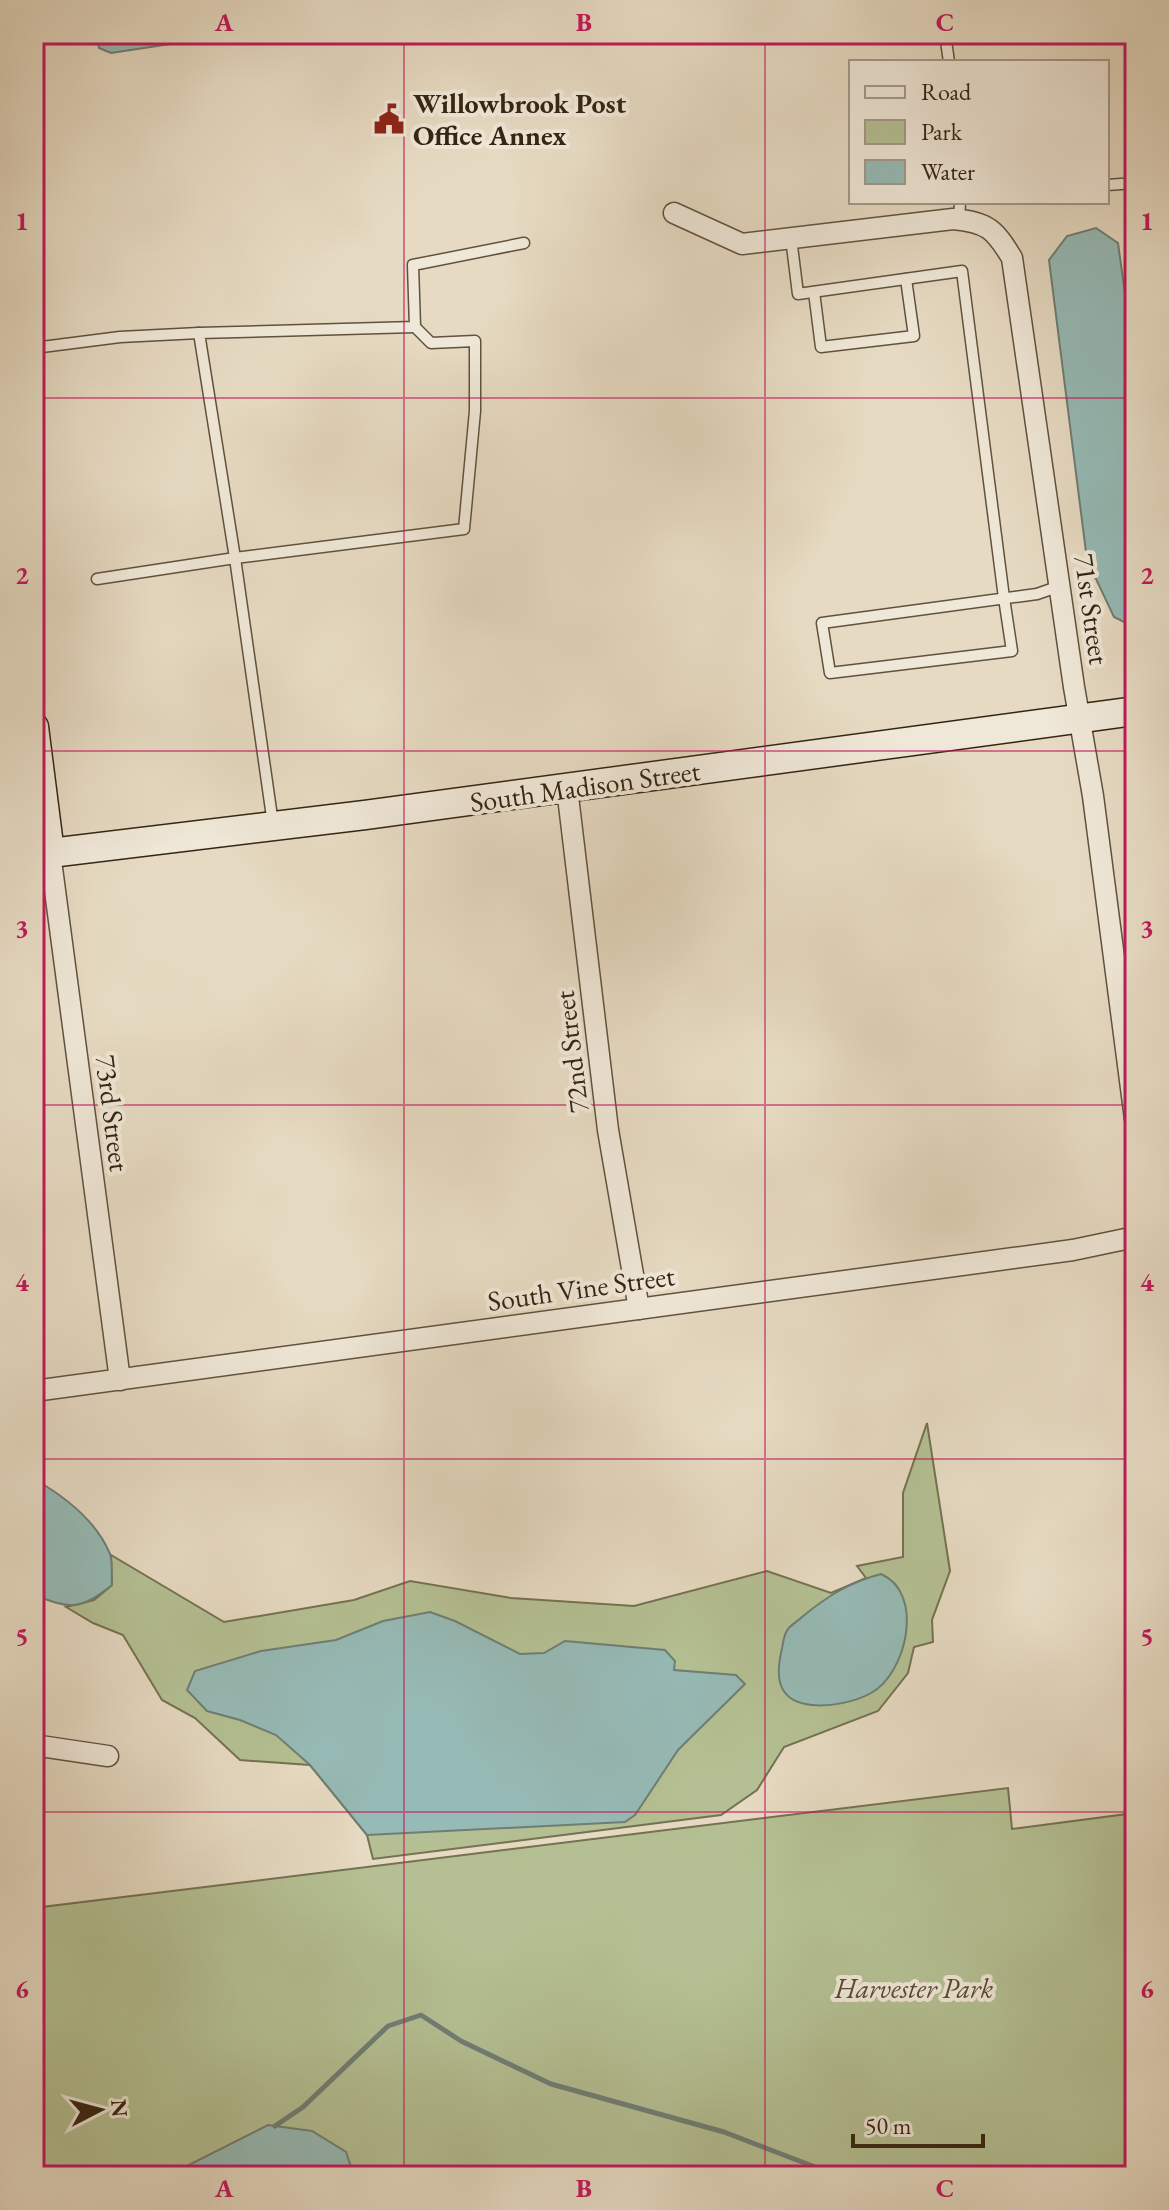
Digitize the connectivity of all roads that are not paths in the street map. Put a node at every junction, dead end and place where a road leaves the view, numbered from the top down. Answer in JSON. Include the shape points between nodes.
{"nodes":[{"id":1,"x":945,"y":34,"type":"edge"},
{"id":2,"x":949,"y":60,"type":"edge"},
{"id":3,"x":1135,"y":183,"type":"edge"},
{"id":4,"x":1109,"y":185,"type":"edge"},
{"id":5,"x":960,"y":211,"type":"edge"},
{"id":6,"x":674,"y":213,"type":"dead end"},
{"id":7,"x":791,"y":238,"type":"junction"},
{"id":8,"x":524,"y":243,"type":"dead end"},
{"id":9,"x":906,"y":279,"type":"junction"},
{"id":10,"x":814,"y":292,"type":"junction"},
{"id":11,"x":415,"y":327,"type":"junction"},
{"id":12,"x":199,"y":333,"type":"junction"},
{"id":13,"x":34,"y":348,"type":"edge"},
{"id":14,"x":235,"y":558,"type":"junction"},
{"id":15,"x":97,"y":579,"type":"dead end"},
{"id":16,"x":1060,"y":586,"type":"junction"},
{"id":17,"x":1004,"y":598,"type":"junction"},
{"id":18,"x":1135,"y":711,"type":"edge"},
{"id":19,"x":1079,"y":719,"type":"junction"},
{"id":20,"x":34,"y":727,"type":"edge"},
{"id":21,"x":567,"y":788,"type":"junction"},
{"id":22,"x":274,"y":826,"type":"junction"},
{"id":23,"x":42,"y":854,"type":"edge"},
{"id":24,"x":1135,"y":1119,"type":"edge"},
{"id":25,"x":1135,"y":1237,"type":"edge"},
{"id":26,"x":639,"y":1309,"type":"junction"},
{"id":27,"x":120,"y":1380,"type":"junction"},
{"id":28,"x":34,"y":1391,"type":"edge"},
{"id":29,"x":34,"y":1745,"type":"edge"},
{"id":30,"x":108,"y":1756,"type":"dead end"}],
"edges":[{"from":1,"to":2,"type":"lane"},
{"from":3,"to":4,"type":"lane"},
{"from":5,"to":7,"type":"street","name":"71st Street","via":[[925,223]]},
{"from":5,"to":16,"type":"street","name":"71st Street","via":[[996,231],[1016,270]]},
{"from":6,"to":7,"type":"street","name":"71st Street","via":[[742,244]]},
{"from":7,"to":10,"type":"lane","via":[[798,294]]},
{"from":8,"to":11,"type":"lane","via":[[413,265]]},
{"from":9,"to":10,"type":"lane"},
{"from":9,"to":10,"type":"lane","via":[[914,336],[821,347]]},
{"from":9,"to":17,"type":"lane","via":[[962,271]]},
{"from":11,"to":12,"type":"lane"},
{"from":11,"to":14,"type":"lane","via":[[431,343],[475,341],[475,411],[464,529]]},
{"from":12,"to":13,"type":"lane"},
{"from":12,"to":14,"type":"lane"},
{"from":14,"to":15,"type":"lane"},
{"from":14,"to":22,"type":"lane"},
{"from":16,"to":17,"type":"lane"},
{"from":16,"to":19,"type":"street","name":"71st Street"},
{"from":17,"to":17,"type":"lane","via":[[1012,651],[830,673],[822,623]]},
{"from":18,"to":19,"type":"street","name":"South Madison Street"},
{"from":19,"to":21,"type":"street","name":"South Madison Street"},
{"from":19,"to":24,"type":"street","name":"71st Street"},
{"from":20,"to":23,"type":"street"},
{"from":21,"to":22,"type":"street","name":"South Madison Street"},
{"from":21,"to":26,"type":"street","name":"72nd Street","via":[[608,1130]]},
{"from":22,"to":23,"type":"street","name":"South Madison Street"},
{"from":23,"to":27,"type":"street","name":"73rd Street"},
{"from":25,"to":26,"type":"street","name":"South Vine Street"},
{"from":26,"to":27,"type":"street","name":"South Vine Street"},
{"from":27,"to":28,"type":"street","name":"South Vine Street"},
{"from":29,"to":30,"type":"street"}]}
